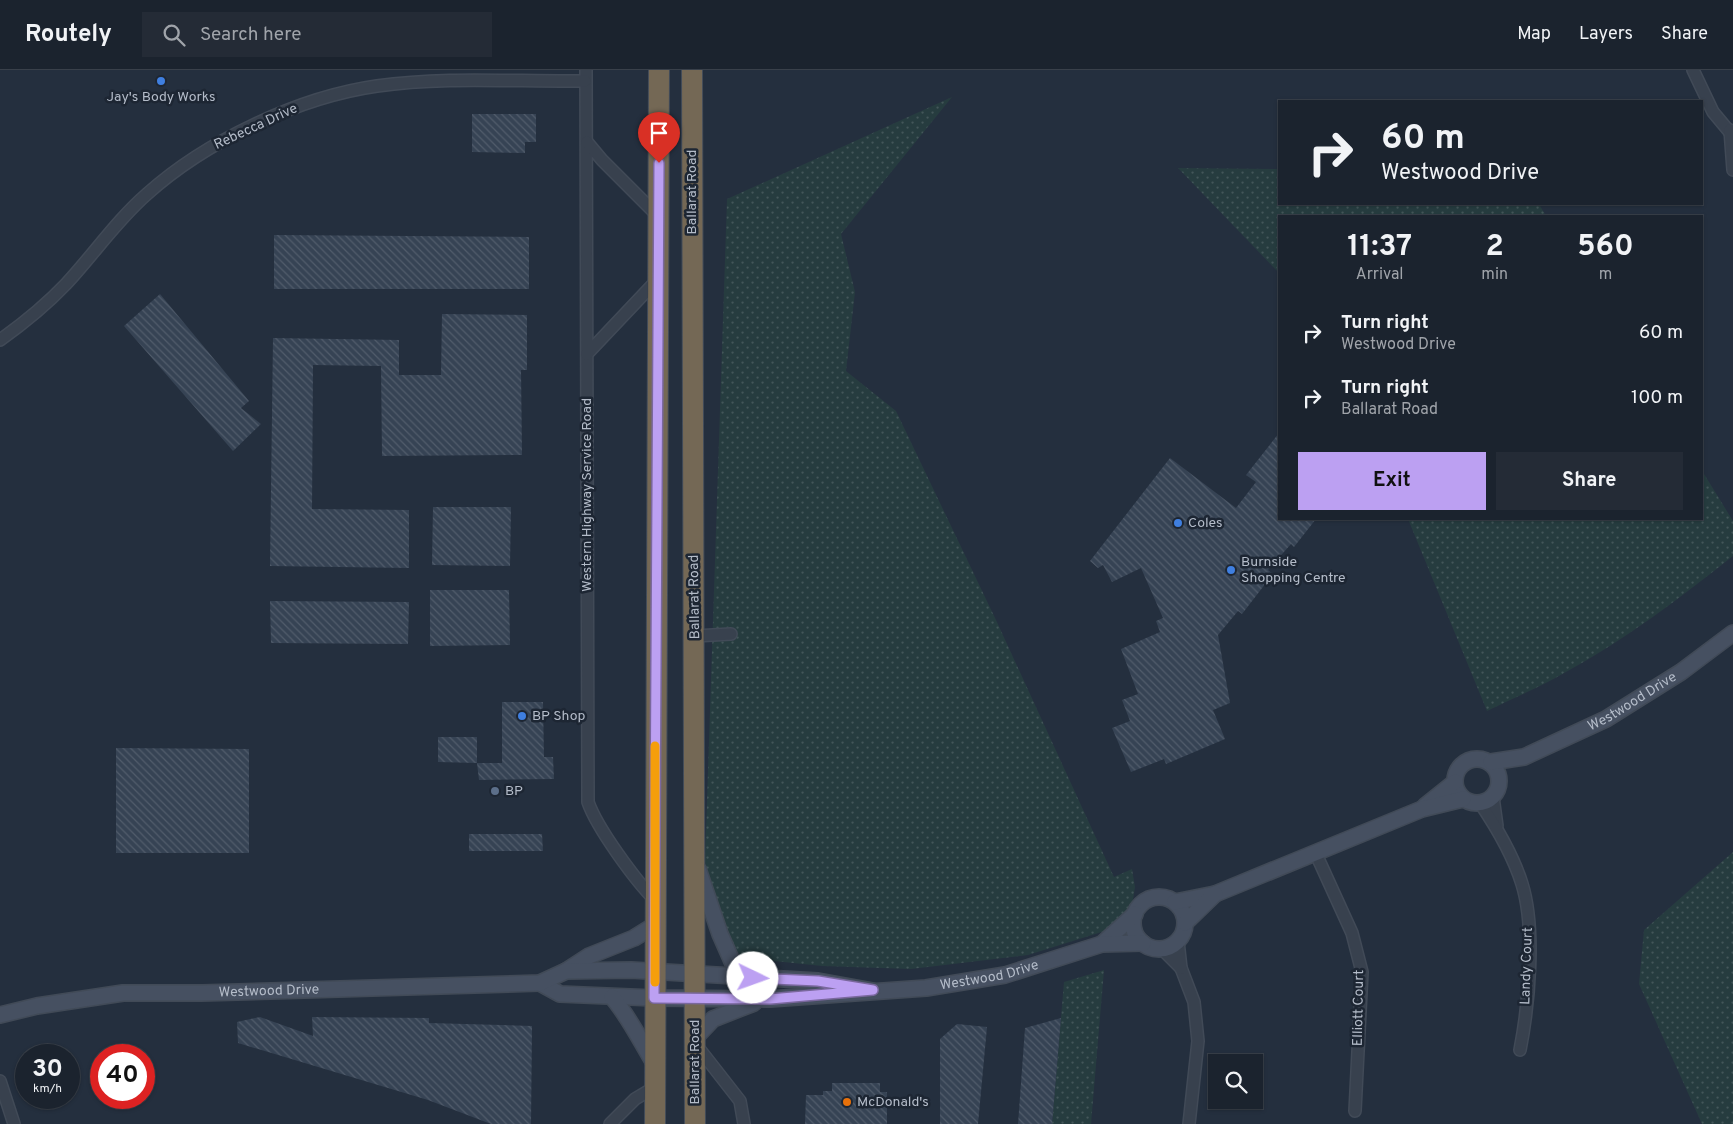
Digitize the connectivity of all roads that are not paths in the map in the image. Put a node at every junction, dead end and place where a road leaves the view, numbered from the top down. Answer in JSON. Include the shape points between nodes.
{"nodes":[{"id":1,"x":659,"y":70,"type":"edge"},
{"id":2,"x":692,"y":70,"type":"edge"},
{"id":3,"x":1692,"y":70,"type":"edge"},
{"id":4,"x":586,"y":76,"type":"edge"},
{"id":5,"x":1732,"y":133,"type":"edge"},
{"id":6,"x":587,"y":142,"type":"junction"},
{"id":7,"x":1733,"y":170,"type":"edge"},
{"id":8,"x":659,"y":217,"type":"junction"},
{"id":9,"x":658,"y":279,"type":"junction"},
{"id":10,"x":0,"y":340,"type":"edge"},
{"id":11,"x":587,"y":354,"type":"junction"},
{"id":12,"x":1733,"y":633,"type":"edge"},
{"id":13,"x":731,"y":634,"type":"dead end"},
{"id":14,"x":695,"y":636,"type":"junction"},
{"id":15,"x":1524,"y":758,"type":"junction"},
{"id":16,"x":1491,"y":762,"type":"junction"},
{"id":17,"x":1455,"y":782,"type":"junction"},
{"id":18,"x":1500,"y":783,"type":"junction"},
{"id":19,"x":1463,"y":798,"type":"junction"},
{"id":20,"x":1486,"y":800,"type":"junction"},
{"id":21,"x":1422,"y":809,"type":"junction"},
{"id":22,"x":1316,"y":854,"type":"junction"},
{"id":23,"x":695,"y":860,"type":"junction"},
{"id":24,"x":1215,"y":894,"type":"junction"},
{"id":25,"x":655,"y":900,"type":"junction"},
{"id":26,"x":1174,"y":902,"type":"junction"},
{"id":27,"x":1135,"y":914,"type":"junction"},
{"id":28,"x":1185,"y":922,"type":"junction"},
{"id":29,"x":654,"y":925,"type":"junction"},
{"id":30,"x":1178,"y":941,"type":"junction"},
{"id":31,"x":1143,"y":943,"type":"junction"},
{"id":32,"x":1102,"y":944,"type":"junction"},
{"id":33,"x":1162,"y":949,"type":"junction"},
{"id":34,"x":1181,"y":968,"type":"junction"},
{"id":35,"x":566,"y":971,"type":"junction"},
{"id":36,"x":655,"y":972,"type":"junction"},
{"id":37,"x":694,"y":972,"type":"junction"},
{"id":38,"x":739,"y":977,"type":"junction"},
{"id":39,"x":540,"y":983,"type":"junction"},
{"id":40,"x":873,"y":990,"type":"junction"},
{"id":41,"x":612,"y":997,"type":"junction"},
{"id":42,"x":654,"y":998,"type":"junction"},
{"id":43,"x":694,"y":998,"type":"junction"},
{"id":44,"x":770,"y":999,"type":"junction"},
{"id":45,"x":0,"y":1015,"type":"edge"},
{"id":46,"x":696,"y":1041,"type":"junction"},
{"id":47,"x":1520,"y":1050,"type":"dead end"},
{"id":48,"x":654,"y":1063,"type":"junction"},
{"id":49,"x":0,"y":1081,"type":"edge"},
{"id":50,"x":655,"y":1087,"type":"junction"},
{"id":51,"x":1355,"y":1111,"type":"dead end"},
{"id":52,"x":14,"y":1124,"type":"edge"},
{"id":53,"x":610,"y":1124,"type":"edge"},
{"id":54,"x":655,"y":1124,"type":"edge"},
{"id":55,"x":695,"y":1124,"type":"edge"},
{"id":56,"x":744,"y":1124,"type":"edge"},
{"id":57,"x":1190,"y":1124,"type":"edge"}],
"edges":[{"from":1,"to":8,"type":"highway"},
{"from":2,"to":14,"type":"highway","name":"Ballarat Road"},
{"from":3,"to":5,"type":"street","via":[[1713,112]]},
{"from":4,"to":6,"type":"street","name":"Western Highway Service Road"},
{"from":4,"to":10,"type":"street","name":"Rebecca Drive","via":[[389,84],[330,97],[271,118],[205,151],[167,177],[108,233],[53,298]]},
{"from":5,"to":7,"type":"street"},
{"from":6,"to":8,"type":"street"},
{"from":6,"to":11,"type":"street","name":"Western Highway Service Road"},
{"from":8,"to":9,"type":"highway"},
{"from":9,"to":11,"type":"street"},
{"from":9,"to":25,"type":"highway"},
{"from":11,"to":25,"type":"street","name":"Western Highway Service Road","via":[[588,802],[599,824]]},
{"from":12,"to":15,"type":"street","name":"Westwood Drive","via":[[1681,672],[1606,719]]},
{"from":13,"to":14,"type":"street"},
{"from":14,"to":23,"type":"highway","name":"Ballarat Road"},
{"from":15,"to":16,"type":"street","name":"Westwood Drive"},
{"from":15,"to":18,"type":"street","name":"Westwood Drive"},
{"from":16,"to":17,"type":"street","via":[[1480,758],[1468,760],[1457,771]]},
{"from":16,"to":18,"type":"street"},
{"from":17,"to":19,"type":"street"},
{"from":17,"to":21,"type":"street"},
{"from":18,"to":20,"type":"street"},
{"from":19,"to":20,"type":"street"},
{"from":19,"to":21,"type":"street"},
{"from":20,"to":47,"type":"street","name":"Landy Court","via":[[1522,884],[1529,923],[1525,1024]]},
{"from":21,"to":22,"type":"street"},
{"from":22,"to":24,"type":"street"},
{"from":22,"to":51,"type":"street","name":"Elliott Court","via":[[1352,932],[1362,972]]},
{"from":23,"to":37,"type":"highway","name":"Ballarat Road"},
{"from":23,"to":38,"type":"street","via":[[720,934]]},
{"from":24,"to":26,"type":"street"},
{"from":24,"to":28,"type":"street"},
{"from":25,"to":29,"type":"highway"},
{"from":26,"to":27,"type":"street","via":[[1155,898],[1139,906]]},
{"from":26,"to":28,"type":"street","via":[[1181,909]]},
{"from":27,"to":31,"type":"street","via":[[1134,929]]},
{"from":27,"to":32,"type":"street","name":"Westwood Drive"},
{"from":28,"to":30,"type":"street"},
{"from":29,"to":35,"type":"street"},
{"from":29,"to":36,"type":"highway"},
{"from":30,"to":33,"type":"street"},
{"from":30,"to":34,"type":"street"},
{"from":31,"to":32,"type":"street","name":"Westwood Drive"},
{"from":31,"to":33,"type":"street"},
{"from":32,"to":40,"type":"street","name":"Westwood Drive","via":[[1005,974],[926,988]]},
{"from":33,"to":34,"type":"street"},
{"from":34,"to":57,"type":"street","via":[[1194,1002],[1198,1041]]},
{"from":35,"to":36,"type":"street","name":"Westwood Drive"},
{"from":35,"to":39,"type":"street","name":"Westwood Drive"},
{"from":36,"to":37,"type":"street","name":"Westwood Drive"},
{"from":36,"to":42,"type":"highway"},
{"from":37,"to":38,"type":"street","name":"Westwood Drive"},
{"from":37,"to":43,"type":"highway","name":"Ballarat Road"},
{"from":38,"to":40,"type":"street","name":"Westwood Drive","via":[[818,981]]},
{"from":39,"to":41,"type":"street","name":"Westwood Drive","via":[[560,994]]},
{"from":39,"to":45,"type":"street","name":"Westwood Drive","via":[[123,993]]},
{"from":40,"to":44,"type":"street","name":"Westwood Drive"},
{"from":41,"to":42,"type":"street","name":"Westwood Drive"},
{"from":41,"to":48,"type":"street","via":[[624,1011]]},
{"from":42,"to":43,"type":"street","name":"Westwood Drive"},
{"from":42,"to":48,"type":"highway"},
{"from":43,"to":44,"type":"street","name":"Westwood Drive"},
{"from":43,"to":46,"type":"highway","name":"Ballarat Road"},
{"from":44,"to":46,"type":"street","via":[[742,1006],[713,1019]]},
{"from":46,"to":55,"type":"highway","name":"Ballarat Road"},
{"from":46,"to":56,"type":"street","via":[[740,1101]]},
{"from":48,"to":50,"type":"highway"},
{"from":49,"to":52,"type":"street"},
{"from":50,"to":53,"type":"street","via":[[635,1099]]},
{"from":50,"to":54,"type":"highway"}]}
